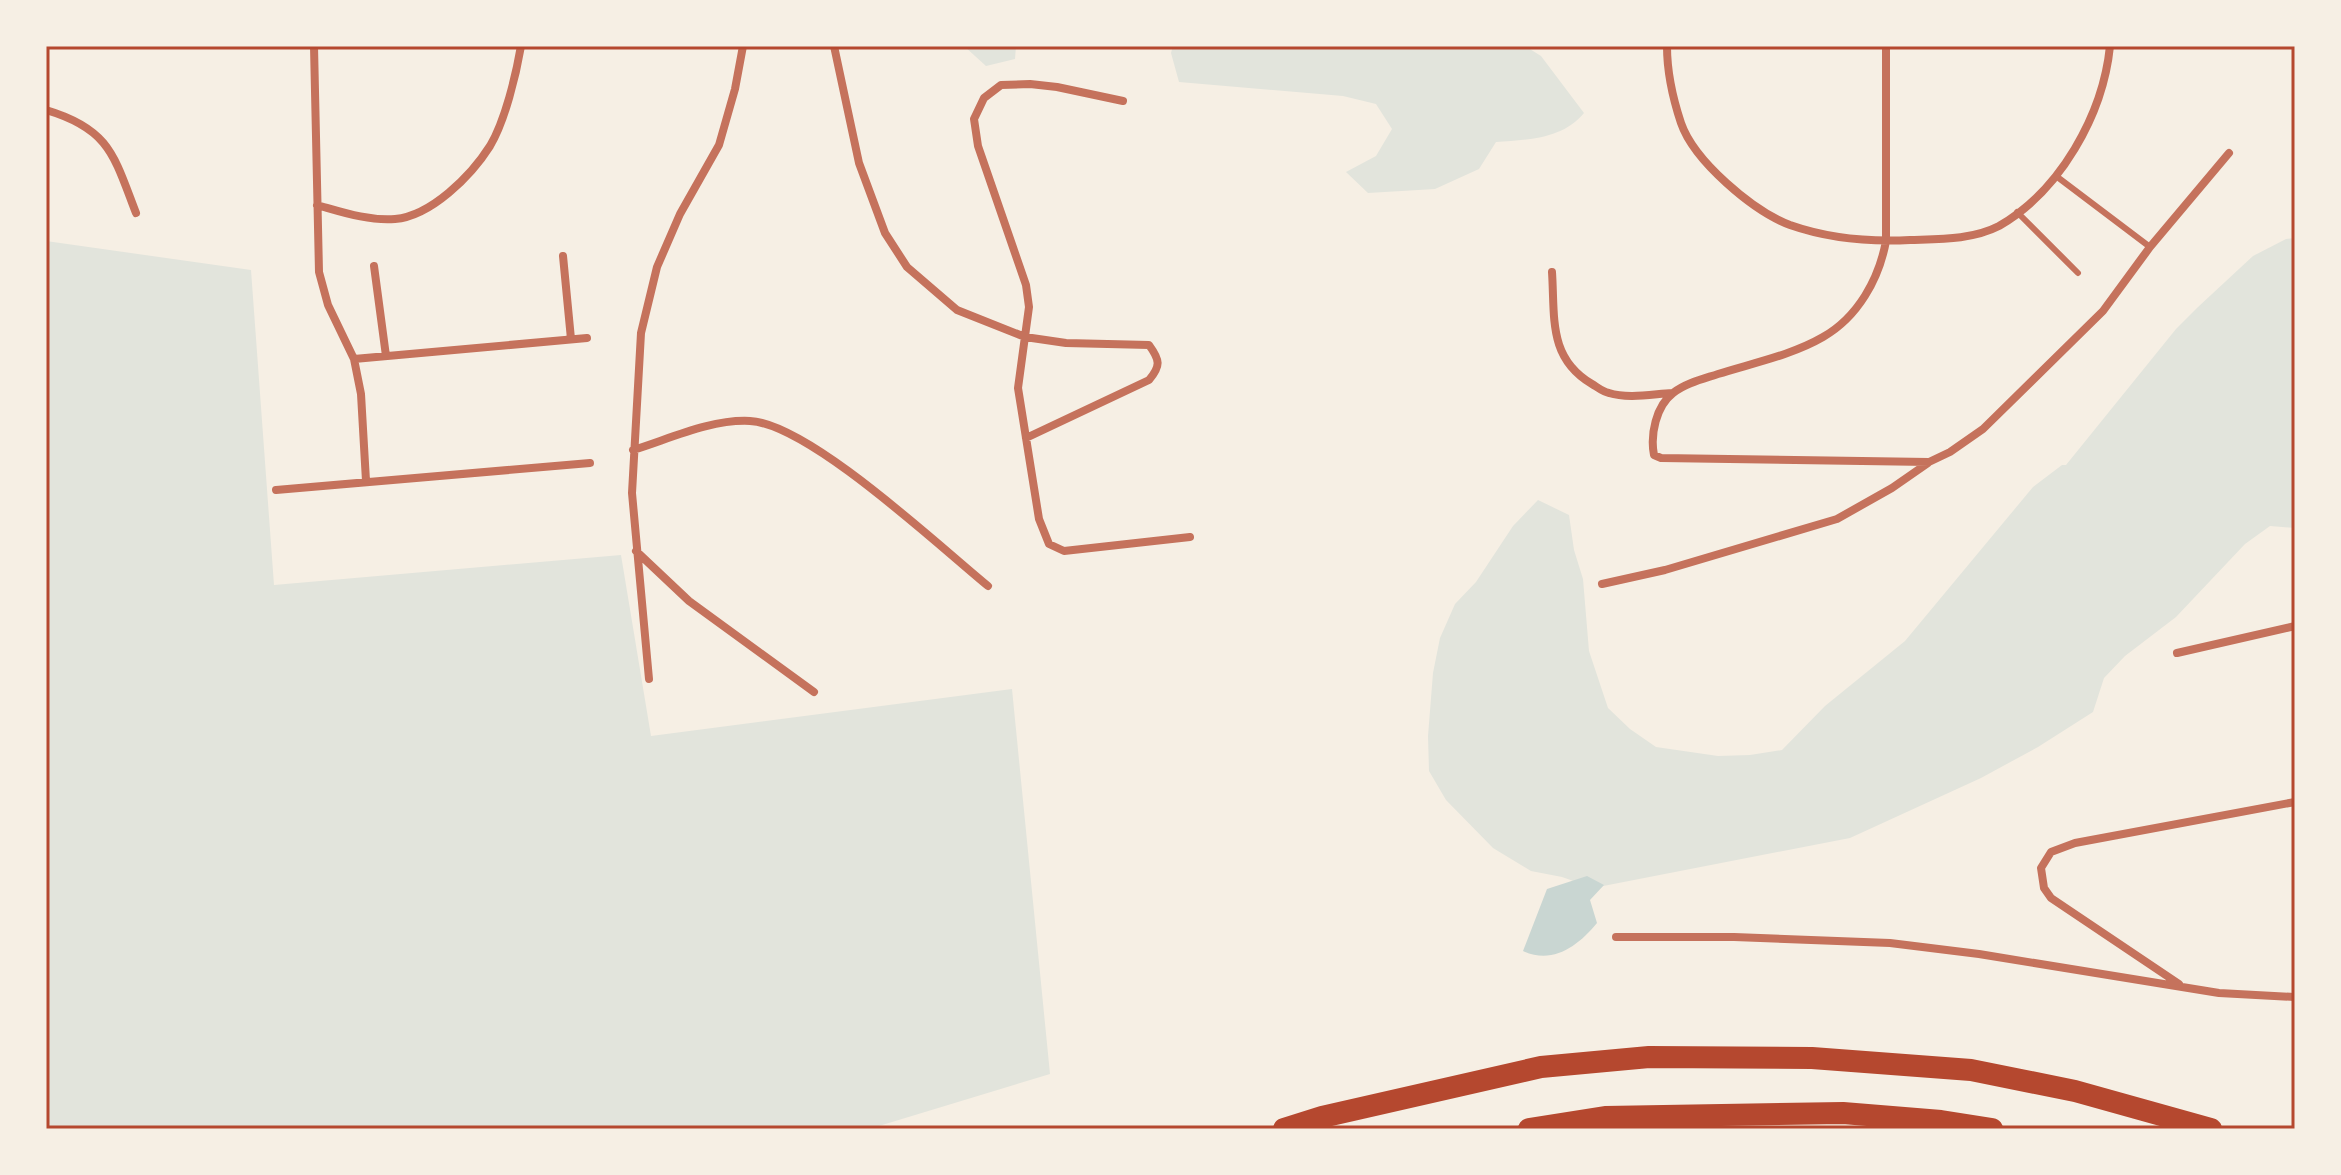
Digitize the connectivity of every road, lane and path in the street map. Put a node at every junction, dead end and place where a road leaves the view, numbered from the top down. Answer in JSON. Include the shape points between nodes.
{"nodes":[{"id":1,"x":314,"y":46,"type":"edge"},
{"id":2,"x":521,"y":46,"type":"edge"},
{"id":3,"x":743,"y":46,"type":"edge"},
{"id":4,"x":834,"y":46,"type":"edge"},
{"id":5,"x":1667,"y":46,"type":"edge"},
{"id":6,"x":1886,"y":46,"type":"edge"},
{"id":7,"x":2110,"y":46,"type":"edge"},
{"id":8,"x":1123,"y":101,"type":"dead end"},
{"id":9,"x":46,"y":110,"type":"edge"},
{"id":10,"x":2229,"y":153,"type":"dead end"},
{"id":11,"x":2056,"y":176,"type":"junction"},
{"id":12,"x":317,"y":205,"type":"junction"},
{"id":13,"x":2017,"y":212,"type":"junction"},
{"id":14,"x":136,"y":213,"type":"dead end"},
{"id":15,"x":1886,"y":241,"type":"junction"},
{"id":16,"x":2150,"y":247,"type":"junction"},
{"id":17,"x":563,"y":256,"type":"dead end"},
{"id":18,"x":374,"y":266,"type":"dead end"},
{"id":19,"x":1552,"y":272,"type":"dead end"},
{"id":20,"x":2078,"y":273,"type":"dead end"},
{"id":21,"x":1025,"y":337,"type":"junction"},
{"id":22,"x":587,"y":338,"type":"dead end"},
{"id":23,"x":571,"y":339,"type":"junction"},
{"id":24,"x":386,"y":356,"type":"junction"},
{"id":25,"x":354,"y":359,"type":"junction"},
{"id":26,"x":1673,"y":393,"type":"junction"},
{"id":27,"x":1026,"y":438,"type":"junction"},
{"id":28,"x":633,"y":450,"type":"junction"},
{"id":29,"x":1929,"y":462,"type":"junction"},
{"id":30,"x":590,"y":463,"type":"dead end"},
{"id":31,"x":366,"y":481,"type":"junction"},
{"id":32,"x":276,"y":490,"type":"dead end"},
{"id":33,"x":1190,"y":537,"type":"dead end"},
{"id":34,"x":635,"y":551,"type":"junction"},
{"id":35,"x":1602,"y":584,"type":"dead end"},
{"id":36,"x":988,"y":586,"type":"dead end"},
{"id":37,"x":2295,"y":626,"type":"edge"},
{"id":38,"x":2177,"y":653,"type":"dead end"},
{"id":39,"x":649,"y":679,"type":"dead end"},
{"id":40,"x":814,"y":692,"type":"dead end"},
{"id":41,"x":2295,"y":802,"type":"edge"},
{"id":42,"x":1616,"y":937,"type":"dead end"},
{"id":43,"x":2181,"y":985,"type":"junction"},
{"id":44,"x":2295,"y":997,"type":"edge"},
{"id":45,"x":1284,"y":1129,"type":"edge"},
{"id":46,"x":1529,"y":1129,"type":"edge"},
{"id":47,"x":1992,"y":1129,"type":"edge"},
{"id":48,"x":2211,"y":1129,"type":"edge"}],
"edges":[{"from":1,"to":12,"type":"street"},
{"from":2,"to":12,"type":"street","via":[[491,145],[428,210],[397,219],[368,218]]},
{"from":3,"to":28,"type":"street","via":[[719,145],[657,267],[641,333]]},
{"from":4,"to":21,"type":"street","via":[[859,163],[885,233],[907,267],[957,310]]},
{"from":5,"to":15,"type":"street","via":[[1682,126],[1707,164],[1741,196],[1788,224],[1839,237]]},
{"from":6,"to":15,"type":"street"},
{"from":7,"to":11,"type":"street","via":[[2099,97]]},
{"from":8,"to":21,"type":"street","via":[[1057,87],[1001,85],[984,98],[974,119],[978,146],[1026,285]]},
{"from":9,"to":14,"type":"street","via":[[92,130],[114,154]]},
{"from":10,"to":16,"type":"street"},
{"from":11,"to":13,"type":"street"},
{"from":11,"to":16,"type":"lane"},
{"from":12,"to":25,"type":"street","via":[[319,272]]},
{"from":13,"to":15,"type":"street","via":[[1997,227],[1955,239]]},
{"from":13,"to":20,"type":"lane"},
{"from":15,"to":26,"type":"street","via":[[1870,289],[1826,335]]},
{"from":16,"to":29,"type":"street","via":[[2103,311],[1983,429]]},
{"from":17,"to":23,"type":"street"},
{"from":18,"to":24,"type":"street"},
{"from":19,"to":26,"type":"street","via":[[1562,358],[1579,376],[1608,393]]},
{"from":21,"to":27,"type":"street","via":[[1018,388]]},
{"from":21,"to":27,"type":"street","via":[[1149,345],[1159,358],[1149,380]]},
{"from":22,"to":23,"type":"street"},
{"from":23,"to":24,"type":"street"},
{"from":24,"to":25,"type":"street"},
{"from":25,"to":31,"type":"street"},
{"from":26,"to":29,"type":"street","via":[[1659,408],[1652,446],[1661,458]]},
{"from":27,"to":33,"type":"street","via":[[1039,519],[1049,544],[1064,551]]},
{"from":28,"to":34,"type":"street"},
{"from":28,"to":36,"type":"street","via":[[720,423],[752,421],[785,430],[842,466]]},
{"from":29,"to":35,"type":"street","via":[[1837,519]]},
{"from":30,"to":31,"type":"street"},
{"from":31,"to":32,"type":"street"},
{"from":34,"to":39,"type":"street"},
{"from":34,"to":40,"type":"street","via":[[689,601]]},
{"from":37,"to":38,"type":"street"},
{"from":41,"to":43,"type":"street","via":[[2075,843],[2051,852],[2041,868],[2051,898]]},
{"from":42,"to":43,"type":"street","via":[[1890,943]]},
{"from":43,"to":44,"type":"street"},
{"from":45,"to":48,"type":"highway","via":[[1541,1067],[1664,1057],[1812,1058],[1971,1070],[2075,1091]]},
{"from":46,"to":47,"type":"highway","via":[[1605,1117],[1843,1113]]}]}
